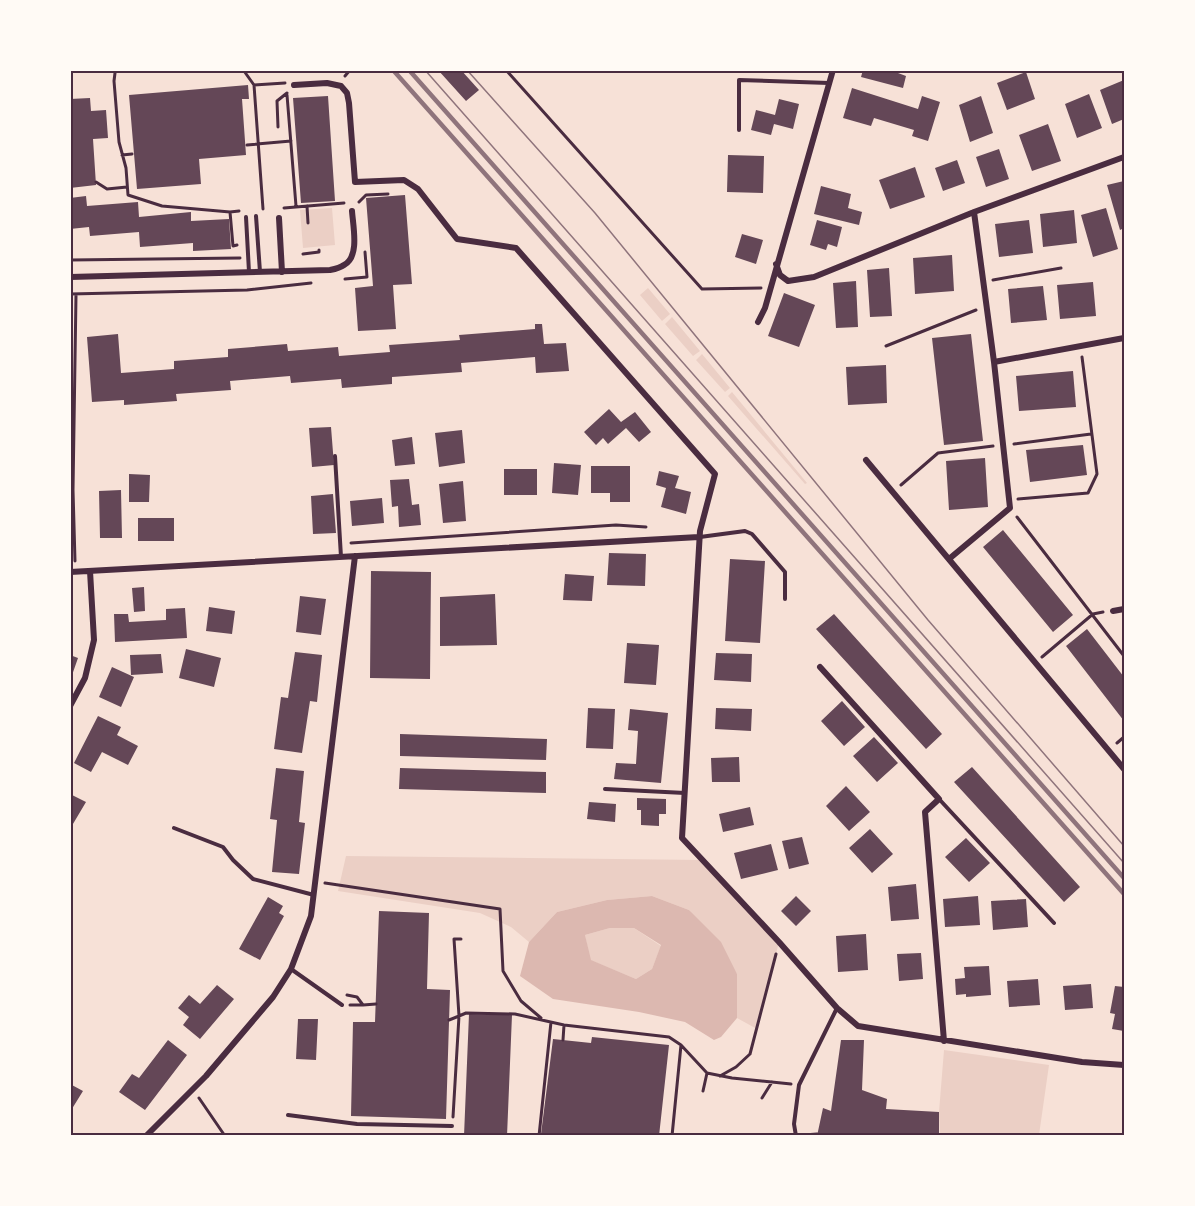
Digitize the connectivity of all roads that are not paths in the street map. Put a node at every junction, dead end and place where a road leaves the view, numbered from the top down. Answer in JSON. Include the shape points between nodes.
{"nodes":[{"id":1,"x":832,"y":70,"type":"edge"},
{"id":2,"x":829,"y":83,"type":"junction"},
{"id":3,"x":294,"y":85,"type":"dead end"},
{"id":4,"x":739,"y":130,"type":"dead end"},
{"id":5,"x":1125,"y":157,"type":"edge"},
{"id":6,"x":352,"y":211,"type":"dead end"},
{"id":7,"x":974,"y":212,"type":"junction"},
{"id":8,"x":256,"y":216,"type":"dead end"},
{"id":9,"x":246,"y":217,"type":"dead end"},
{"id":10,"x":279,"y":218,"type":"dead end"},
{"id":11,"x":776,"y":264,"type":"junction"},
{"id":12,"x":260,"y":272,"type":"junction"},
{"id":13,"x":282,"y":272,"type":"junction"},
{"id":14,"x":249,"y":273,"type":"junction"},
{"id":15,"x":73,"y":277,"type":"edge"},
{"id":16,"x":758,"y":322,"type":"dead end"},
{"id":17,"x":1125,"y":338,"type":"edge"},
{"id":18,"x":994,"y":362,"type":"junction"},
{"id":19,"x":335,"y":456,"type":"dead end"},
{"id":20,"x":866,"y":460,"type":"dead end"},
{"id":21,"x":699,"y":537,"type":"junction"},
{"id":22,"x":355,"y":556,"type":"junction"},
{"id":23,"x":341,"y":557,"type":"junction"},
{"id":24,"x":949,"y":560,"type":"junction"},
{"id":25,"x":90,"y":571,"type":"junction"},
{"id":26,"x":73,"y":572,"type":"edge"},
{"id":27,"x":785,"y":599,"type":"dead end"},
{"id":28,"x":1125,"y":609,"type":"edge"},
{"id":29,"x":1113,"y":611,"type":"road end"},
{"id":30,"x":820,"y":667,"type":"dead end"},
{"id":31,"x":70,"y":706,"type":"edge"},
{"id":32,"x":1125,"y":769,"type":"edge"},
{"id":33,"x":605,"y":789,"type":"dead end"},
{"id":34,"x":685,"y":793,"type":"junction"},
{"id":35,"x":939,"y":799,"type":"junction"},
{"id":36,"x":174,"y":828,"type":"dead end"},
{"id":37,"x":315,"y":895,"type":"junction"},
{"id":38,"x":1054,"y":923,"type":"dead end"},
{"id":39,"x":291,"y":969,"type":"junction"},
{"id":40,"x":342,"y":1005,"type":"dead end"},
{"id":41,"x":837,"y":1008,"type":"junction"},
{"id":42,"x":944,"y":1041,"type":"junction"},
{"id":43,"x":1125,"y":1065,"type":"edge"},
{"id":44,"x":288,"y":1115,"type":"dead end"},
{"id":45,"x":452,"y":1126,"type":"road end"},
{"id":46,"x":146,"y":1136,"type":"edge"},
{"id":47,"x":796,"y":1136,"type":"edge"}],
"edges":[{"from":1,"to":2,"type":"street"},
{"from":2,"to":4,"type":"lane","via":[[740,80]]},
{"from":2,"to":11,"type":"street"},
{"from":3,"to":21,"type":"street","via":[[334,84],[347,93],[355,182],[405,180],[418,189],[457,239],[516,248],[715,474]]},
{"from":5,"to":7,"type":"street"},
{"from":6,"to":13,"type":"street","via":[[354,247],[346,265],[330,270]]},
{"from":7,"to":11,"type":"street","via":[[814,277],[788,281],[780,275]]},
{"from":7,"to":18,"type":"street"},
{"from":8,"to":12,"type":"lane"},
{"from":9,"to":14,"type":"lane"},
{"from":10,"to":13,"type":"street"},
{"from":11,"to":16,"type":"street"},
{"from":12,"to":13,"type":"street"},
{"from":12,"to":14,"type":"street"},
{"from":14,"to":15,"type":"street"},
{"from":17,"to":18,"type":"street"},
{"from":18,"to":24,"type":"street","via":[[1010,508]]},
{"from":19,"to":23,"type":"lane"},
{"from":20,"to":24,"type":"street"},
{"from":21,"to":22,"type":"street"},
{"from":21,"to":27,"type":"lane","via":[[745,531],[752,534],[785,572]]},
{"from":21,"to":34,"type":"street"},
{"from":22,"to":23,"type":"street"},
{"from":22,"to":37,"type":"street"},
{"from":23,"to":25,"type":"street"},
{"from":24,"to":32,"type":"street"},
{"from":25,"to":26,"type":"street"},
{"from":25,"to":31,"type":"street","via":[[94,640],[85,678]]},
{"from":28,"to":29,"type":"street"},
{"from":30,"to":35,"type":"street"},
{"from":33,"to":34,"type":"lane"},
{"from":34,"to":41,"type":"street","via":[[682,838]]},
{"from":35,"to":38,"type":"lane"},
{"from":35,"to":42,"type":"street","via":[[925,812]]},
{"from":36,"to":37,"type":"lane","via":[[223,847],[253,879]]},
{"from":37,"to":39,"type":"street"},
{"from":39,"to":40,"type":"lane"},
{"from":39,"to":46,"type":"street","via":[[273,997]]},
{"from":41,"to":42,"type":"street","via":[[858,1026]]},
{"from":41,"to":47,"type":"lane","via":[[799,1085]]},
{"from":42,"to":43,"type":"street"},
{"from":44,"to":45,"type":"lane","via":[[357,1124]]}]}
